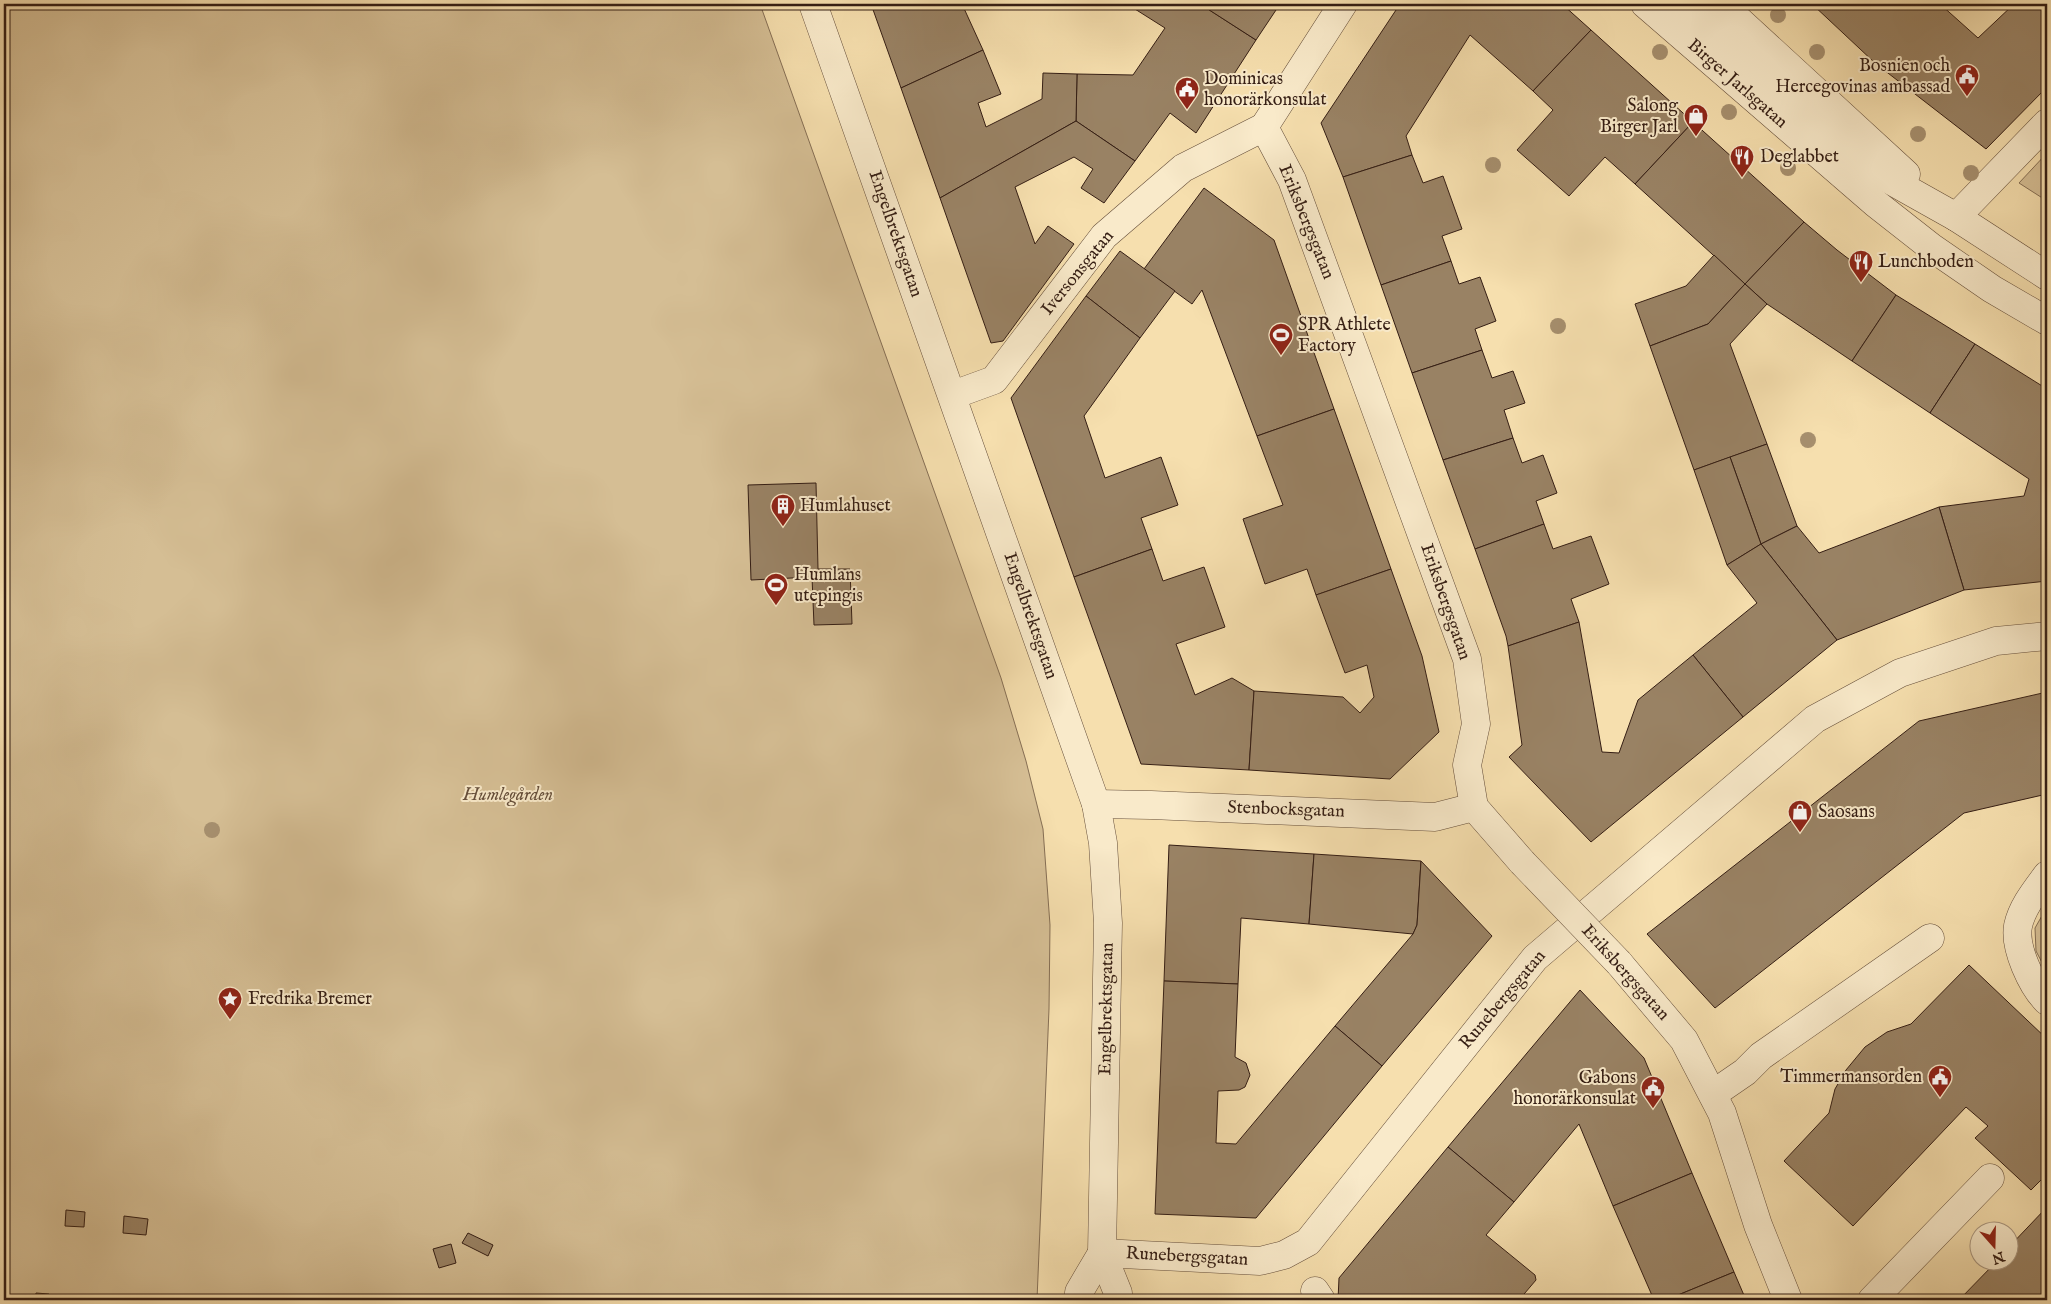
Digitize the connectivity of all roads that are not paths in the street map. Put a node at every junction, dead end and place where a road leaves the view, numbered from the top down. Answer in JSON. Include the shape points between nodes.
{"nodes":[{"id":1,"x":813,"y":4,"type":"edge"},
{"id":2,"x":1343,"y":4,"type":"edge"},
{"id":3,"x":1645,"y":4,"type":"edge"},
{"id":4,"x":1683,"y":4,"type":"edge"},
{"id":5,"x":1721,"y":4,"type":"edge"},
{"id":6,"x":2047,"y":123,"type":"edge"},
{"id":7,"x":1264,"y":127,"type":"junction"},
{"id":8,"x":1956,"y":217,"type":"junction"},
{"id":9,"x":2047,"y":276,"type":"edge"},
{"id":10,"x":2047,"y":321,"type":"edge"},
{"id":11,"x":953,"y":395,"type":"junction"},
{"id":12,"x":2047,"y":636,"type":"edge"},
{"id":13,"x":1096,"y":804,"type":"junction"},
{"id":14,"x":1474,"y":807,"type":"junction"},
{"id":15,"x":2047,"y":875,"type":"edge"},
{"id":16,"x":1930,"y":938,"type":"dead end"},
{"id":17,"x":2047,"y":1001,"type":"edge"},
{"id":18,"x":1713,"y":1094,"type":"junction"},
{"id":19,"x":1990,"y":1178,"type":"dead end"},
{"id":20,"x":1102,"y":1253,"type":"junction"},
{"id":21,"x":1079,"y":1300,"type":"edge"},
{"id":22,"x":1118,"y":1300,"type":"edge"},
{"id":23,"x":1788,"y":1300,"type":"edge"},
{"id":24,"x":1872,"y":1300,"type":"edge"}],
"edges":[{"from":1,"to":11,"type":"street","name":"Engelbrektsgatan"},
{"from":2,"to":7,"type":"street"},
{"from":3,"to":10,"type":"street","name":"Birger Jarlsgatan","via":[[1875,203],[1992,289]]},
{"from":4,"to":8,"type":"street","name":"Birger Jarlsgatan","via":[[1874,172]]},
{"from":5,"to":8,"type":"street","name":"Birger Jarlsgatan","via":[[1886,157]]},
{"from":6,"to":8,"type":"street"},
{"from":7,"to":11,"type":"street","name":"Iversonsgatan","via":[[1183,168],[1104,236],[994,380]]},
{"from":7,"to":14,"type":"street","name":"Eriksbergsgatan","via":[[1292,180],[1467,659],[1476,724],[1467,765]]},
{"from":8,"to":9,"type":"street","name":"Birger Jarlsgatan"},
{"from":11,"to":13,"type":"street","name":"Engelbrektsgatan"},
{"from":12,"to":20,"type":"street","name":"Runebergsgatan","via":[[1996,641],[1900,673],[1815,720],[1535,958],[1308,1242],[1260,1261]]},
{"from":13,"to":14,"type":"street","name":"Stenbocksgatan","via":[[1435,817]]},
{"from":13,"to":20,"type":"street","name":"Engelbrektsgatan","via":[[1103,843],[1108,923]]},
{"from":14,"to":18,"type":"street","name":"Eriksbergsgatan","bridge":true,"via":[[1619,963],[1684,1040]]},
{"from":15,"to":17,"type":"street","via":[[2029,899],[2018,927],[2022,958],[2039,993]]},
{"from":16,"to":18,"type":"street","via":[[1761,1056],[1745,1072]]},
{"from":18,"to":23,"type":"street","name":"Eriksbergsgatan","via":[[1758,1225]]},
{"from":19,"to":24,"type":"street"},
{"from":20,"to":21,"type":"street","name":"Engelbrektsgatan","via":[[1079,1292]]},
{"from":20,"to":22,"type":"street","name":"Engelbrektsgatan"}]}
